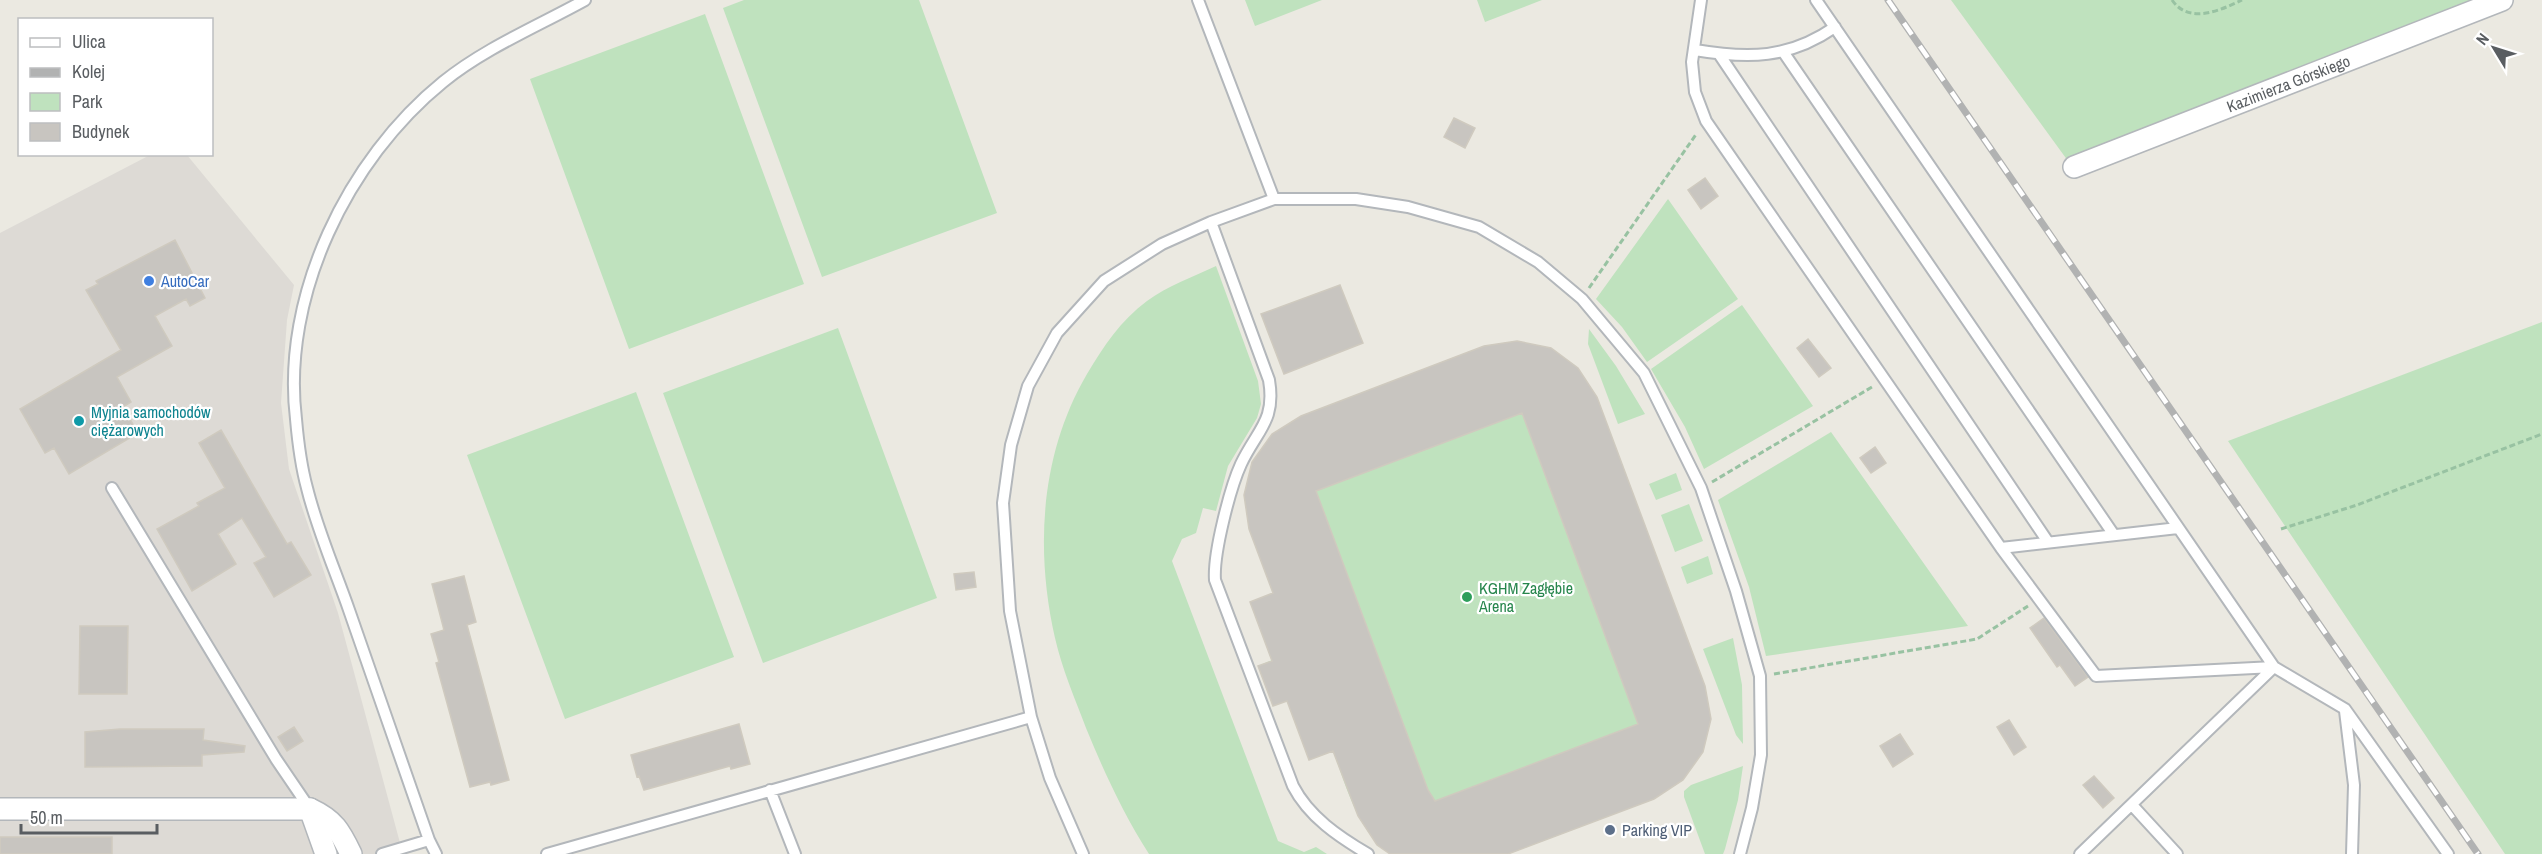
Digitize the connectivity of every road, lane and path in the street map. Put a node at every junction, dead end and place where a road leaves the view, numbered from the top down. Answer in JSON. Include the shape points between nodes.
{"nodes":[{"id":1,"x":585,"y":0,"type":"edge"},
{"id":2,"x":1198,"y":0,"type":"edge"},
{"id":3,"x":1701,"y":0,"type":"edge"},
{"id":4,"x":1816,"y":0,"type":"edge"},
{"id":5,"x":2172,"y":0,"type":"edge"},
{"id":6,"x":2242,"y":0,"type":"edge"},
{"id":7,"x":2502,"y":0,"type":"edge"},
{"id":8,"x":1835,"y":27,"type":"junction"},
{"id":9,"x":1695,"y":50,"type":"junction"},
{"id":10,"x":1784,"y":52,"type":"junction"},
{"id":11,"x":1719,"y":54,"type":"junction"},
{"id":12,"x":1706,"y":120,"type":"junction"},
{"id":13,"x":2074,"y":167,"type":"dead end"},
{"id":14,"x":1274,"y":199,"type":"junction"},
{"id":15,"x":1211,"y":222,"type":"junction"},
{"id":16,"x":1582,"y":299,"type":"junction"},
{"id":17,"x":1884,"y":380,"type":"junction"},
{"id":18,"x":2542,"y":434,"type":"edge"},
{"id":19,"x":112,"y":488,"type":"dead end"},
{"id":20,"x":1701,"y":488,"type":"junction"},
{"id":21,"x":2178,"y":528,"type":"junction"},
{"id":22,"x":2281,"y":529,"type":"dead end"},
{"id":23,"x":2114,"y":535,"type":"junction"},
{"id":24,"x":2048,"y":542,"type":"junction"},
{"id":25,"x":2001,"y":548,"type":"junction"},
{"id":26,"x":2038,"y":599,"type":"junction"},
{"id":27,"x":2274,"y":667,"type":"junction"},
{"id":28,"x":1760,"y":676,"type":"junction"},
{"id":29,"x":2345,"y":709,"type":"junction"},
{"id":30,"x":1031,"y":717,"type":"junction"},
{"id":31,"x":770,"y":790,"type":"junction"},
{"id":32,"x":2132,"y":805,"type":"junction"},
{"id":33,"x":0,"y":809,"type":"edge"},
{"id":34,"x":310,"y":809,"type":"junction"},
{"id":35,"x":429,"y":840,"type":"junction"},
{"id":36,"x":326,"y":854,"type":"edge"},
{"id":37,"x":351,"y":854,"type":"edge"},
{"id":38,"x":382,"y":854,"type":"edge"},
{"id":39,"x":436,"y":854,"type":"edge"},
{"id":40,"x":547,"y":854,"type":"edge"},
{"id":41,"x":795,"y":854,"type":"edge"},
{"id":42,"x":1083,"y":854,"type":"edge"},
{"id":43,"x":1368,"y":854,"type":"edge"},
{"id":44,"x":1740,"y":854,"type":"edge"},
{"id":45,"x":2080,"y":854,"type":"edge"},
{"id":46,"x":2177,"y":854,"type":"edge"},
{"id":47,"x":2352,"y":854,"type":"edge"},
{"id":48,"x":2448,"y":854,"type":"edge"}],
"edges":[{"from":1,"to":35,"type":"lane","via":[[466,65],[397,127],[364,169],[334,221],[303,311],[295,375],[295,417],[307,489]]},
{"from":2,"to":14,"type":"lane"},
{"from":3,"to":9,"type":"lane"},
{"from":4,"to":8,"type":"lane"},
{"from":5,"to":6,"type":"path","via":[[2185,11],[2199,14],[2218,11]]},
{"from":7,"to":13,"type":"street","name":"Kazimierza Górskiego"},
{"from":8,"to":10,"type":"lane","via":[[1814,42]]},
{"from":8,"to":21,"type":"lane"},
{"from":9,"to":11,"type":"lane"},
{"from":9,"to":12,"type":"lane","via":[[1695,92]]},
{"from":10,"to":11,"type":"lane"},
{"from":10,"to":23,"type":"lane"},
{"from":11,"to":24,"type":"lane"},
{"from":12,"to":16,"type":"path"},
{"from":12,"to":17,"type":"lane"},
{"from":14,"to":15,"type":"lane"},
{"from":14,"to":16,"type":"lane","via":[[1356,199],[1408,207],[1479,227],[1538,262]]},
{"from":15,"to":30,"type":"lane","via":[[1162,244],[1104,281],[1058,333],[1028,386],[1011,445],[1003,503],[1010,611]]},
{"from":15,"to":43,"type":"lane","via":[[1273,399],[1264,425],[1237,474],[1216,555],[1215,580],[1300,800]]},
{"from":16,"to":20,"type":"lane","via":[[1644,374]]},
{"from":17,"to":20,"type":"path"},
{"from":17,"to":25,"type":"lane"},
{"from":18,"to":22,"type":"path","via":[[2357,505]]},
{"from":19,"to":34,"type":"lane"},
{"from":20,"to":28,"type":"lane"},
{"from":21,"to":23,"type":"lane"},
{"from":21,"to":27,"type":"lane"},
{"from":23,"to":24,"type":"lane"},
{"from":24,"to":25,"type":"lane"},
{"from":25,"to":26,"type":"lane"},
{"from":26,"to":27,"type":"lane","via":[[2096,676]]},
{"from":26,"to":28,"type":"path","via":[[1977,639]]},
{"from":27,"to":29,"type":"lane"},
{"from":27,"to":32,"type":"lane"},
{"from":28,"to":44,"type":"lane","via":[[1761,755]]},
{"from":29,"to":47,"type":"lane","via":[[2354,785]]},
{"from":29,"to":48,"type":"lane"},
{"from":30,"to":31,"type":"lane"},
{"from":30,"to":42,"type":"lane","via":[[1050,778]]},
{"from":31,"to":40,"type":"lane"},
{"from":31,"to":41,"type":"lane"},
{"from":32,"to":45,"type":"lane"},
{"from":32,"to":46,"type":"lane"},
{"from":33,"to":34,"type":"street"},
{"from":34,"to":36,"type":"street"},
{"from":34,"to":37,"type":"street","via":[[339,828]]},
{"from":35,"to":38,"type":"lane"},
{"from":35,"to":39,"type":"lane"}]}
